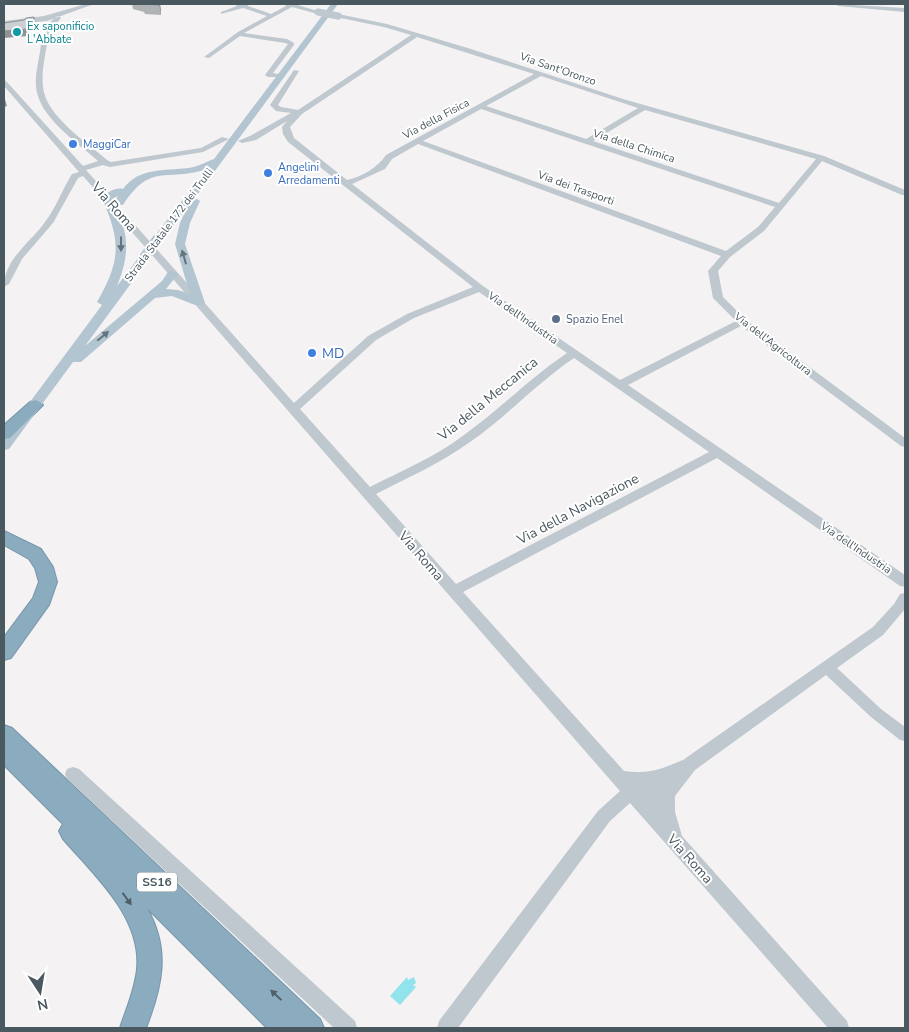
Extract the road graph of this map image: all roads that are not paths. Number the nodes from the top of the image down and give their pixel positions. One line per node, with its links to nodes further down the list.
1 (88, 4): 7 (street)
2 (251, 4): 6 (street)
3 (290, 4): 11 (street); 15 (street, Via Sant'Oronzo, bridge)
4 (334, 4): 19 (main road, Strada Statale 172 dei Trulli)
5 (838, 4): 8 (street)
6 (240, 5): 9 (street); 11 (street)
7 (77, 7): 10 (street)
8 (905, 10)
9 (223, 13)
10 (58, 16): 12 (street); 12 (street)
11 (272, 16): 14 (street)
12 (48, 21): 13 (street); 32 (street)
13 (4, 23)
14 (240, 33): 16 (street); 19 (street)
15 (415, 35): 18 (street, Via Sant'Oronzo); 23 (street)
16 (207, 57)
17 (296, 71): 23 (street)
18 (540, 74): 21 (street, Via della Fisica); 22 (street, Via Sant'Oronzo)
19 (280, 76): 31 (main road, Strada Statale 172 dei Trulli)
20 (4, 82): 33 (street, Via Roma)
21 (481, 107): 28 (street, Via della Fisica); 29 (street, Via della Chimica)
22 (644, 108): 29 (street); 30 (street, Via Sant'Oronzo)
23 (299, 112): 24 (street); 25 (street)
24 (275, 125): 25 (street); 27 (street)
25 (286, 127): 36 (street, Via dell'Industria)
26 (224, 139): 32 (street)
27 (242, 140)
28 (418, 142): 36 (street, Via della Fisica); 43 (street, Via dei Trasporti)
29 (586, 142): 41 (street, Via della Chimica)
30 (821, 158): 39 (street, Via Sant'Oronzo); 41 (street, Via dell'Agricoltura)
31 (218, 160): 34 (main road); 35 (main road, Strada Statale 172 dei Trulli)
32 (104, 162): 33 (street)
33 (82, 171): 40 (street, Via Roma); 45 (street)
34 (187, 172): 37 (main road); 38 (main road)
35 (209, 173): 38 (main road, Strada Statale 172 dei Trulli); 48 (main road, one-way to 35)
36 (344, 183): 46 (street, Via dell'Industria)
37 (124, 189): 40 (main road); 42 (main road)
38 (194, 192): 50 (main road, Strada Statale 172 dei Trulli, bridge)
39 (905, 193)
40 (103, 194): 42 (street, Via Roma); 50 (main road, one-way to 50)
41 (780, 206): 43 (street, Via dell'Agricoltura)
42 (119, 211): 44 (street, Via Roma)
43 (727, 255): 49 (street, Via dell'Agricoltura)
44 (172, 274): 47 (main road); 48 (street, Via Roma)
45 (4, 284)
46 (480, 288): 51 (street, Via dell'Industria); 54 (street)
47 (152, 295): 48 (main road); 52 (main road, one-way to 47)
48 (199, 304): 55 (street, Via Roma)
49 (742, 322): 53 (street); 59 (street, Via dell'Agricoltura)
50 (81, 342): 52 (main road, Strada Statale 172 dei Trulli)
51 (574, 353): 53 (street, Via dell'Industria); 62 (street, Via della Meccanica)
52 (53, 380): 56 (main road, Strada Statale 172 dei Trulli)
53 (619, 385): 61 (street, Via dell'Industria)
54 (317, 386): 55 (street); 57 (street)
55 (282, 399): 57 (street, Via Roma)
56 (35, 405): 58 (highway); 60 (main road, Strada Statale 172 dei Trulli)
57 (292, 410): 62 (street, Via Roma)
58 (4, 434)
59 (905, 443)
60 (4, 446)
61 (718, 453): 65 (street, Via dell'Industria); 66 (street, Via della Navigazione)
62 (366, 494): 66 (street, Via Roma)
63 (4, 537): 64 (highway)
64 (13, 545): 68 (highway)
65 (905, 582)
66 (452, 592): 77 (street, Via Roma)
67 (905, 598): 70 (street)
68 (12, 631): 69 (highway)
69 (4, 652)
70 (827, 667): 72 (street); 75 (street)
71 (4, 734): 84 (highway, SS16, one-way to 71)
72 (905, 735)
73 (4, 751): 83 (highway, SS16)
74 (4, 756): 82 (highway, one-way to 82)
75 (689, 764): 78 (street); 79 (street)
76 (73, 774): 85 (street)
77 (618, 778): 78 (street); 80 (street, Via Roma)
78 (658, 778): 80 (street)
79 (667, 794): 80 (street); 81 (street)
80 (635, 797): 81 (street, Via Roma); 86 (street)
81 (674, 841): 87 (street, Via Roma)
82 (133, 1028)
83 (286, 1028)
84 (311, 1028)
85 (348, 1028)
86 (446, 1028)
87 (840, 1028)

